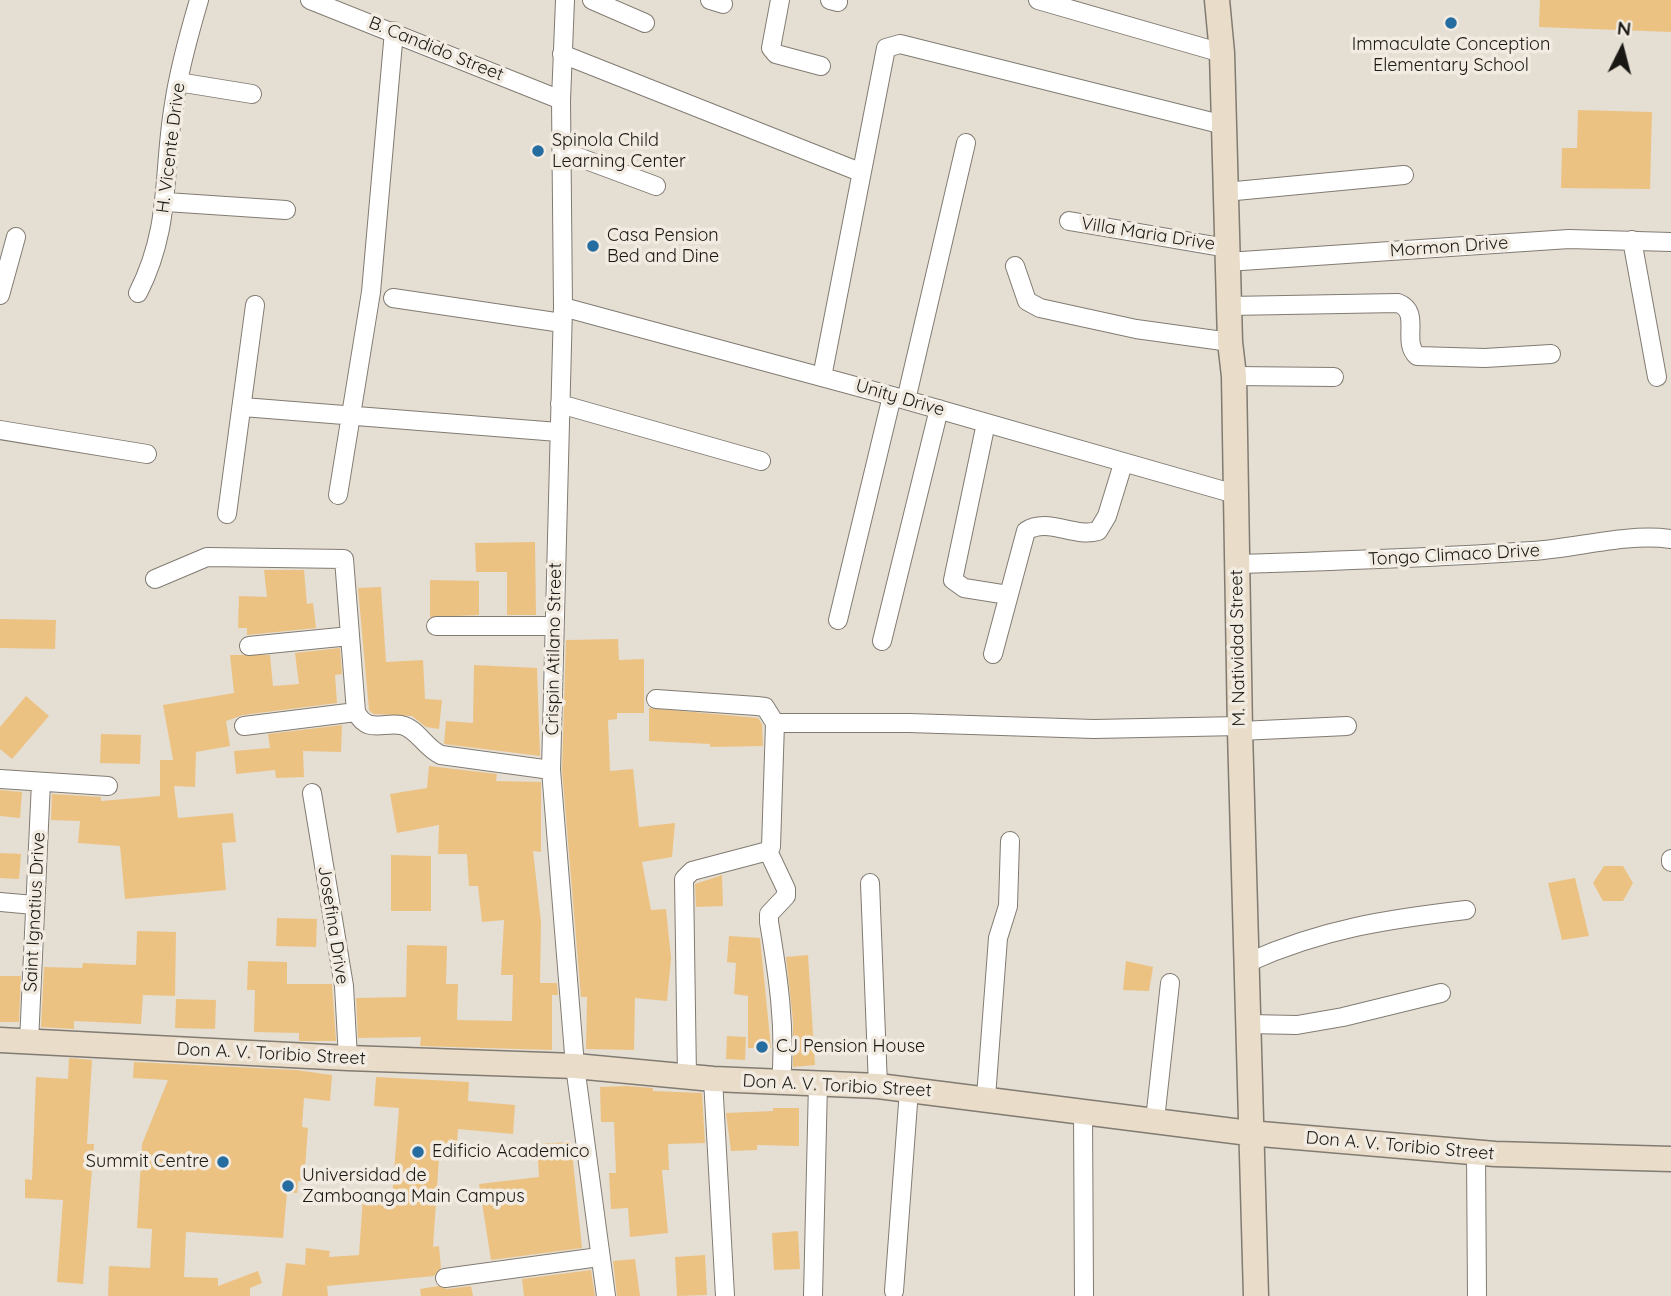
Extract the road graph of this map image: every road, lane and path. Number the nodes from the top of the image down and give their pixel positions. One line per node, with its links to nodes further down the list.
1 (199, 0): 13 (street, H. Vicente Drive)
2 (310, 0): 9 (street, B. Candido Street)
3 (565, 0): 11 (street, Crispin Atilano Street)
4 (592, 0): 8 (street)
5 (780, 0): 12 (street)
6 (1038, 0): 10 (street)
7 (1217, 0): 10 (street, M. Natividad Street)
8 (645, 23)
9 (394, 31): 15 (street, B. Candido Street); 47 (street)
10 (1222, 53): 16 (street, M. Natividad Street)
11 (562, 54): 15 (street, Crispin Atilano Street); 19 (street)
12 (821, 66)
13 (178, 82): 14 (street); 23 (street, H. Vicente Drive)
14 (253, 94)
15 (561, 100): 18 (street, Crispin Atilano Street)
16 (1224, 125): 19 (street); 22 (street, M. Natividad Street)
17 (966, 143): 43 (street)
18 (562, 151): 21 (street); 36 (street, Crispin Atilano Street)
19 (860, 172): 40 (street)
20 (1404, 175): 22 (street)
21 (656, 186)
22 (1225, 192): 29 (street, M. Natividad Street)
23 (166, 202): 24 (street); 31 (street, H. Vicente Drive)
24 (286, 210)
25 (1069, 221): 29 (street, Villa Maria Drive)
26 (16, 237): 32 (street)
27 (1632, 240): 28 (street, Mormon Drive); 29 (street, Mormon Drive); 42 (street)
28 (1671, 242)
29 (1227, 255): 35 (street, M. Natividad Street)
30 (1015, 266): 37 (street)
31 (138, 293)
32 (0, 295)
33 (393, 298): 36 (street, Unity Drive)
34 (255, 305): 45 (street)
35 (1229, 306): 37 (street, M. Natividad Street); 38 (street)
36 (563, 315): 40 (street, Unity Drive); 44 (street, Crispin Atilano Street)
37 (1230, 342): 39 (street, M. Natividad Street)
38 (1550, 354)
39 (1234, 376): 41 (street); 54 (street, M. Natividad Street)
40 (822, 377): 43 (street, Unity Drive)
41 (1334, 377)
42 (1657, 377)
43 (899, 398): 46 (street, Unity Drive); 61 (street)
44 (560, 404): 50 (street, Crispin Atilano Street); 52 (street)
45 (243, 407): 47 (street); 56 (street)
46 (939, 409): 48 (street, Unity Drive); 65 (street)
47 (351, 416): 50 (street); 55 (street)
48 (986, 424): 53 (street, Unity Drive); 60 (street)
49 (0, 430): 51 (street)
50 (558, 432): 63 (street, Crispin Atilano Street)
51 (147, 454)
52 (761, 461)
53 (1123, 464): 54 (street, Unity Drive); 60 (street)
54 (1235, 494): 58 (street, M. Natividad Street)
55 (338, 495)
56 (227, 514)
57 (1671, 539): 58 (street, Tongo Climaco Drive)
58 (1237, 564): 73 (street, M. Natividad Street)
59 (155, 579): 64 (street)
60 (1008, 595): 67 (street)
61 (838, 620)
62 (436, 626): 63 (street)
63 (554, 626): 74 (street, Crispin Atilano Street)
64 (350, 636): 66 (street); 69 (street)
65 (882, 641)
66 (249, 646)
67 (993, 654)
68 (656, 699): 70 (street)
69 (356, 712): 71 (street); 74 (street)
70 (775, 723): 73 (street); 80 (street)
71 (244, 726)
72 (1347, 726): 73 (street)
73 (1240, 728): 85 (street, M. Natividad Street)
74 (551, 770): 92 (street, Crispin Atilano Street)
75 (0, 779): 76 (street)
76 (41, 782): 77 (street); 83 (street, Saint Ignatius Drive)
77 (108, 786)
78 (312, 793): 91 (street, Josefina Drive)
79 (1010, 841): 99 (street)
80 (768, 851): 93 (street); 95 (street)
81 (870, 883): 97 (street)
82 (0, 902): 83 (street)
83 (34, 905): 90 (street, Saint Ignatius Drive)
84 (1466, 910): 85 (street)
85 (1249, 962): 88 (street, M. Natividad Street)
86 (1170, 983): 101 (street)
87 (1441, 993): 88 (street)
88 (1248, 1024): 102 (street, M. Natividad Street)
89 (0, 1040): 90 (street, Don A. V. Toribio Street)
90 (29, 1042): 91 (street, Don A. V. Toribio Street)
91 (348, 1059): 92 (street, Don A. V. Toribio Street)
92 (575, 1066): 93 (street, Don A. V. Toribio Street); 105 (street, Crispin Atilano Street)
93 (687, 1077): 94 (street, Don A. V. Toribio Street)
94 (713, 1079): 95 (street, Don A. V. Toribio Street); 109 (street)
95 (781, 1082): 96 (street, Don A. V. Toribio Street)
96 (818, 1083): 97 (street, Don A. V. Toribio Street); 110 (street)
97 (878, 1086): 98 (street, Don A. V. Toribio Street)
98 (909, 1090): 99 (street, Don A. V. Toribio Street); 107 (street)
99 (986, 1097): 100 (street, Don A. V. Toribio Street)
100 (1083, 1110): 101 (street, Don A. V. Toribio Street); 111 (street)
101 (1155, 1120): 102 (street, Don A. V. Toribio Street)
102 (1249, 1133): 103 (street, Don A. V. Toribio Street); 112 (street, M. Natividad Street)
103 (1476, 1153): 104 (street, Don A. V. Toribio Street); 113 (street)
104 (1671, 1159)
105 (599, 1257): 106 (street); 108 (street, Crispin Atilano Street)
106 (445, 1278)
107 (894, 1291)
108 (606, 1296)
109 (725, 1296)
110 (813, 1296)
111 (1084, 1296)
112 (1256, 1296)
113 (1477, 1296)

